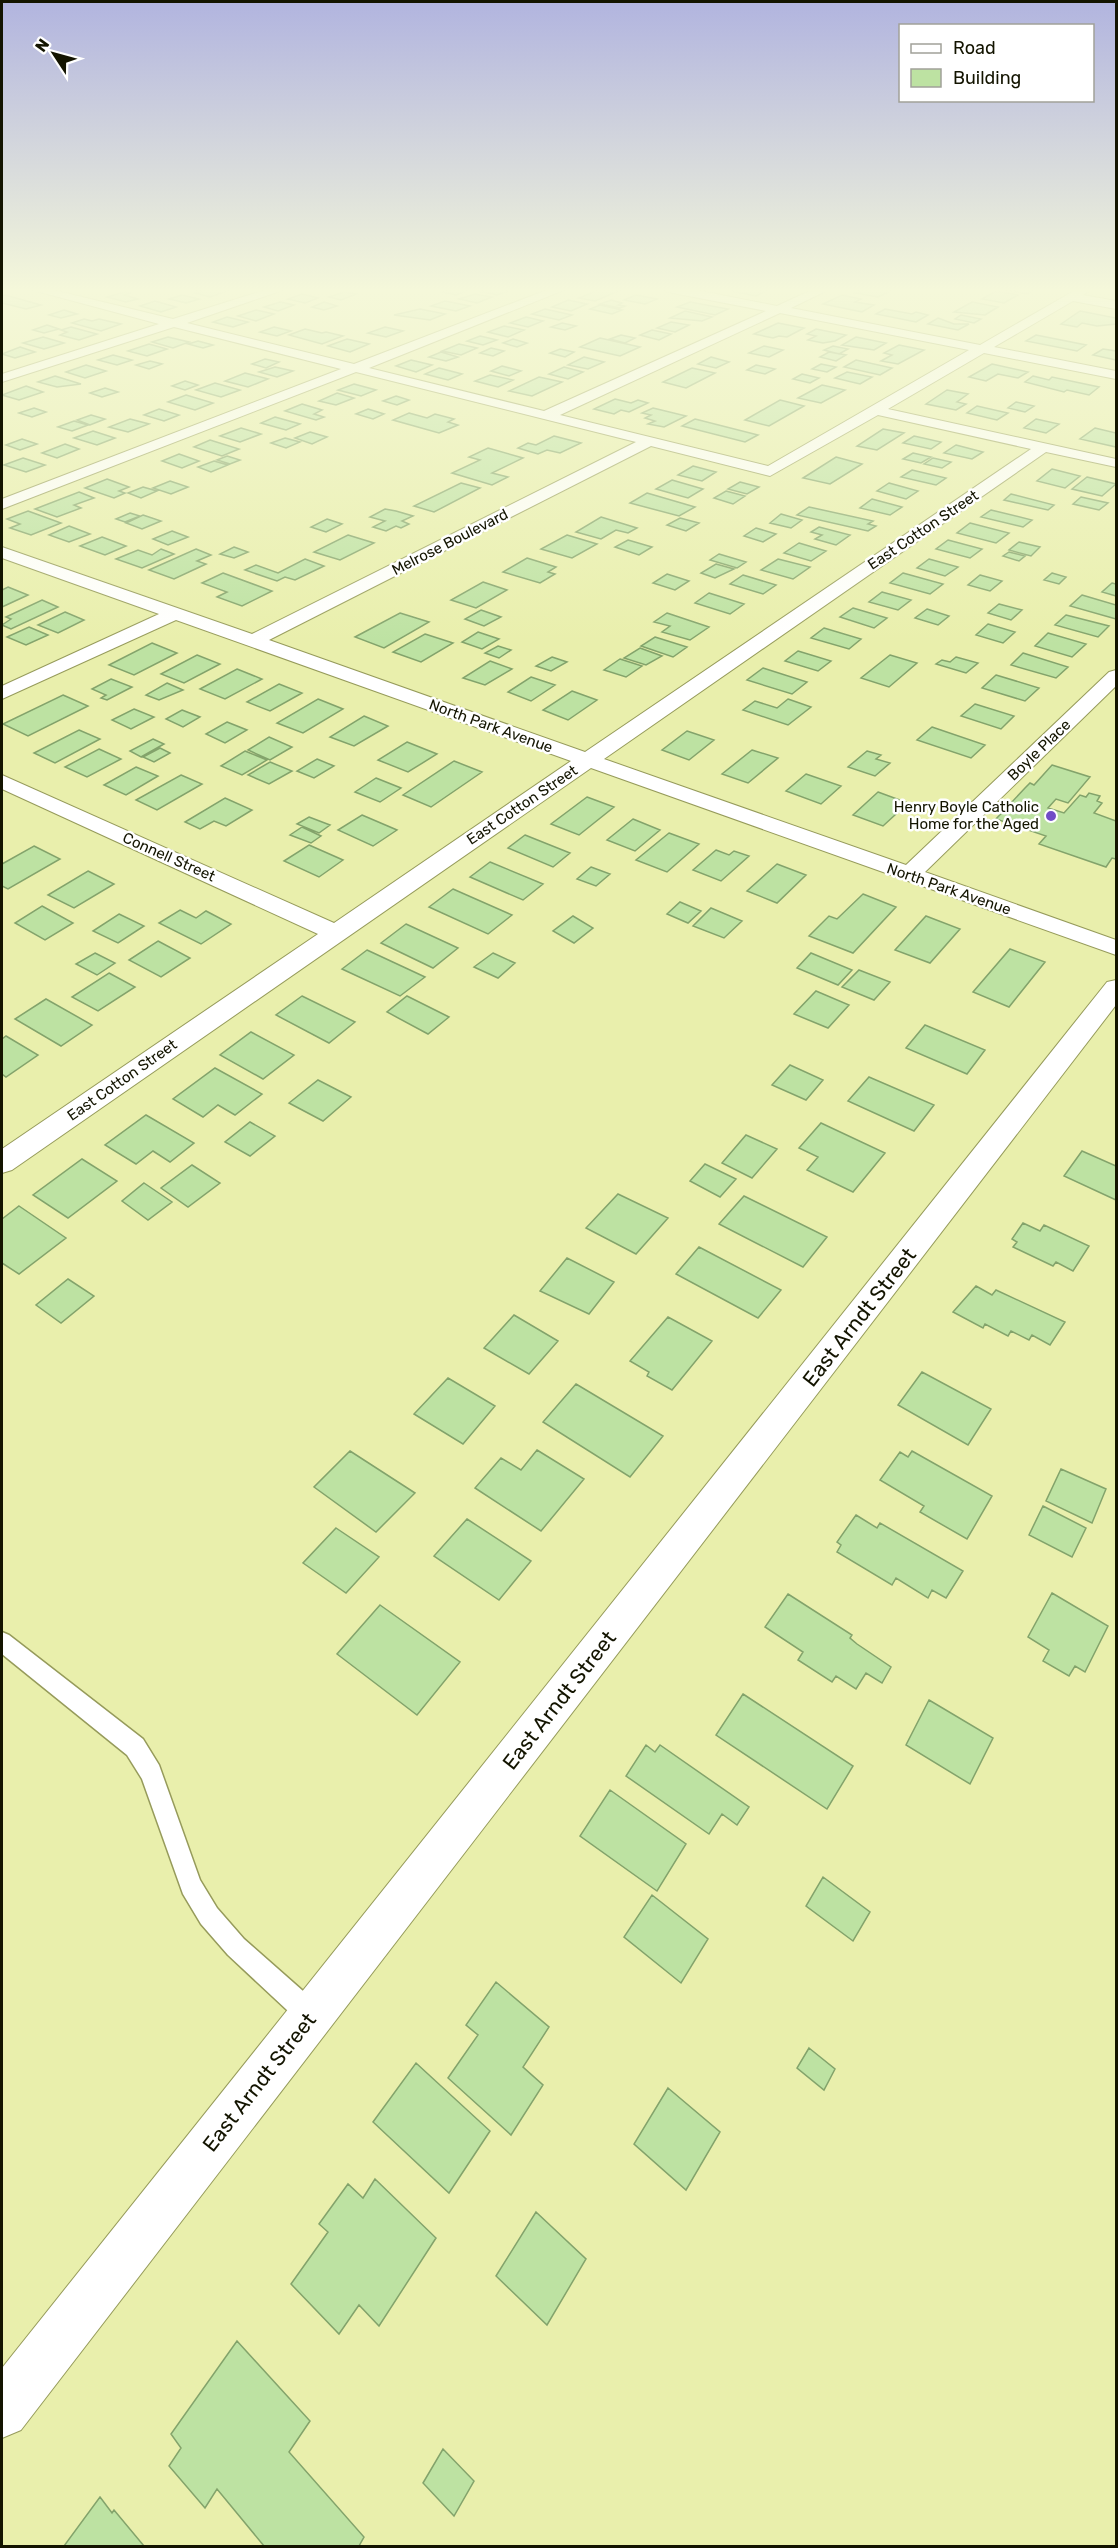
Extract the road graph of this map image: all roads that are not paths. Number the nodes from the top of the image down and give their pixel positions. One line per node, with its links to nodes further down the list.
1 (253, 407): 11 (street)
2 (514, 407): 6 (street)
3 (565, 407): 6 (street)
4 (880, 407): 5 (street)
5 (875, 410): 8 (street); 9 (street)
6 (547, 415): 7 (street)
7 (648, 442): 8 (street); 16 (street, Melrose Boulevard)
8 (667, 447): 13 (street, Melrose Boulevard)
9 (1043, 447): 10 (street); 20 (street, East Cotton Street)
10 (1116, 463)
11 (2, 504)
12 (2, 552): 14 (street, North Park Avenue)
13 (351, 611)
14 (174, 614): 16 (street, North Park Avenue); 19 (street)
15 (298, 638): 17 (street)
16 (251, 642): 17 (street, North Park Avenue)
17 (276, 650): 20 (street, North Park Avenue)
18 (1116, 676): 22 (street, Boyle Place)
19 (2, 693)
20 (587, 760): 22 (street, North Park Avenue); 23 (street, East Cotton Street)
21 (2, 781): 23 (street, Connell Street)
22 (909, 874): 24 (street, North Park Avenue)
23 (337, 933): 26 (street, East Cotton Street)
24 (1116, 948)
25 (1116, 988): 28 (street, East Arndt Street)
26 (2, 1163)
27 (2, 1642): 28 (lane)
28 (311, 2016): 29 (street, East Arndt Street)
29 (2, 2411)

